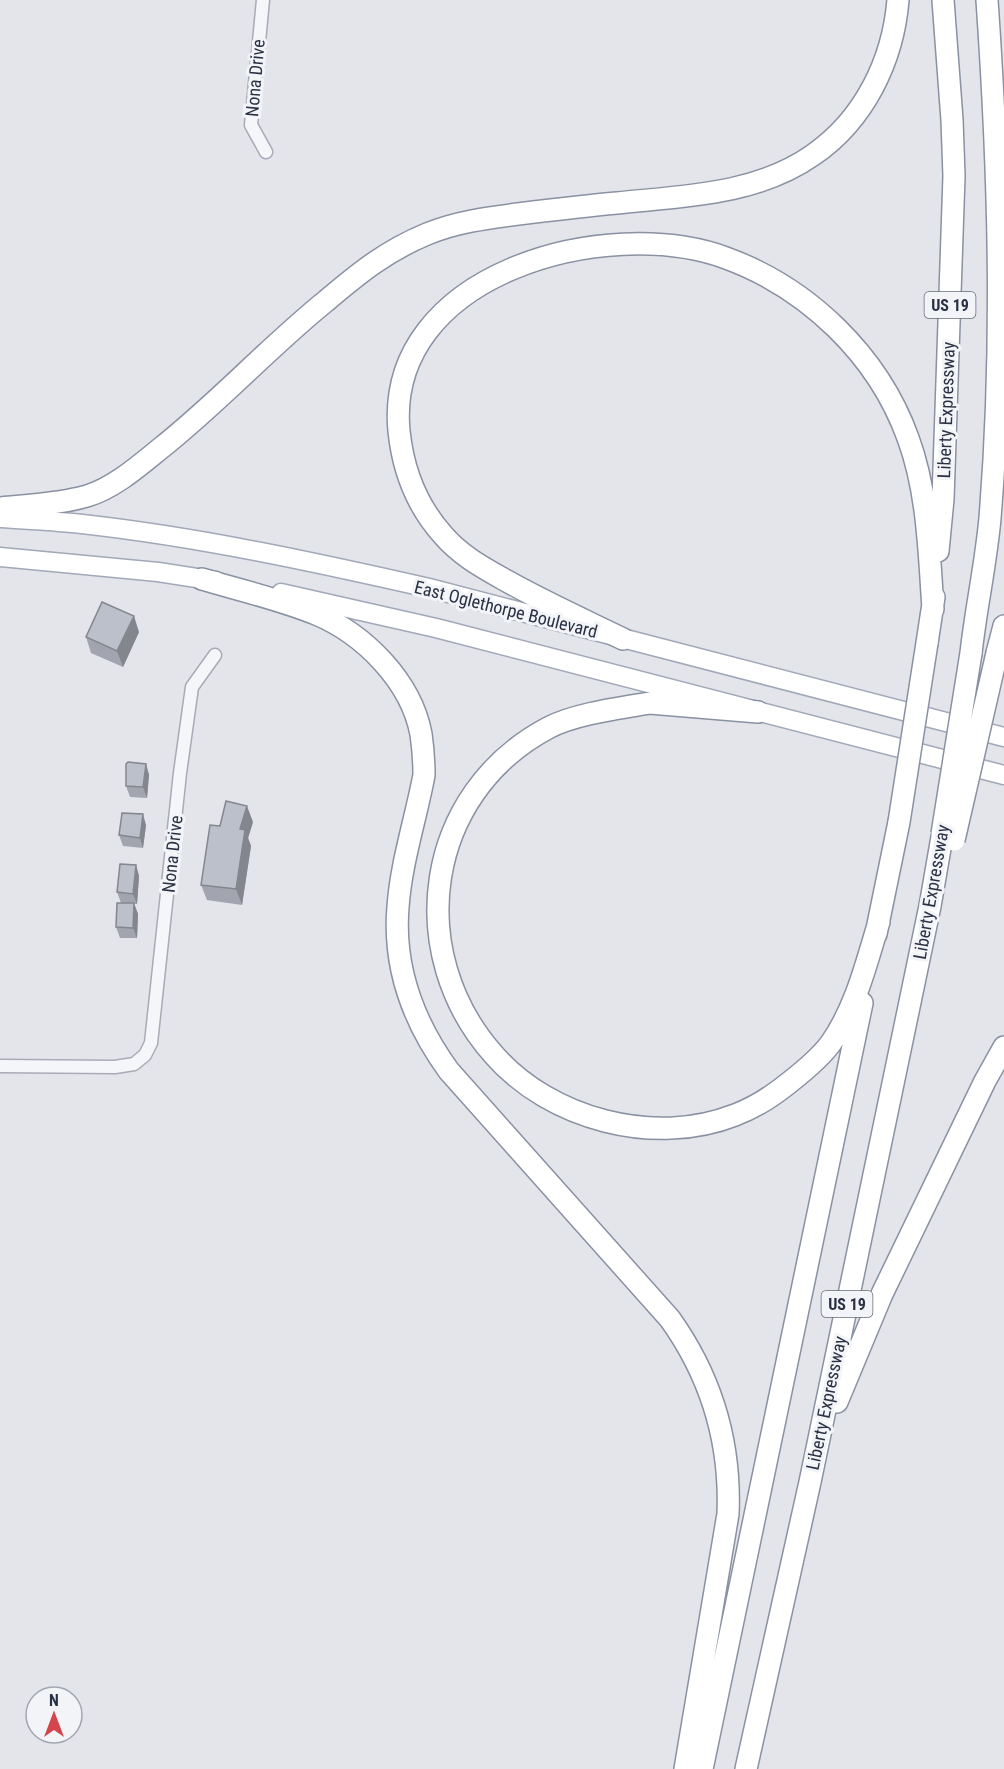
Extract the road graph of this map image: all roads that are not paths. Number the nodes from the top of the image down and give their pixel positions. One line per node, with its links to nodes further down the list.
1 (263, 0): 5 (street, Nona Drive)
2 (898, 0): 6 (highway)
3 (943, 0): 10 (highway, Liberty Expressway / US 19)
4 (987, 0): 17 (highway, Liberty Expressway / US 19, bridge)
5 (266, 152)
6 (0, 508)
7 (0, 518): 12 (main road, East Oglethorpe Boulevard)
8 (0, 557): 9 (main road, East Oglethorpe Boulevard)
9 (202, 579): 14 (main road, East Oglethorpe Boulevard); 22 (highway)
10 (933, 609): 12 (highway); 18 (highway, Liberty Expressway / US 19, bridge)
11 (1004, 626): 17 (highway, bridge)
12 (623, 639): 15 (main road, East Oglethorpe Boulevard)
13 (215, 655): 20 (street, Nona Drive)
14 (758, 712): 16 (main road, East Oglethorpe Boulevard); 18 (highway)
15 (1004, 737)
16 (1004, 775)
17 (948, 839): 21 (highway, Liberty Expressway / US 19)
18 (879, 922): 23 (highway, Liberty Expressway / US 19)
19 (1004, 1047): 21 (highway)
20 (0, 1066)
21 (810, 1482): 24 (highway, Liberty Expressway / US 19)
22 (685, 1769)
23 (702, 1769)
24 (746, 1769)

